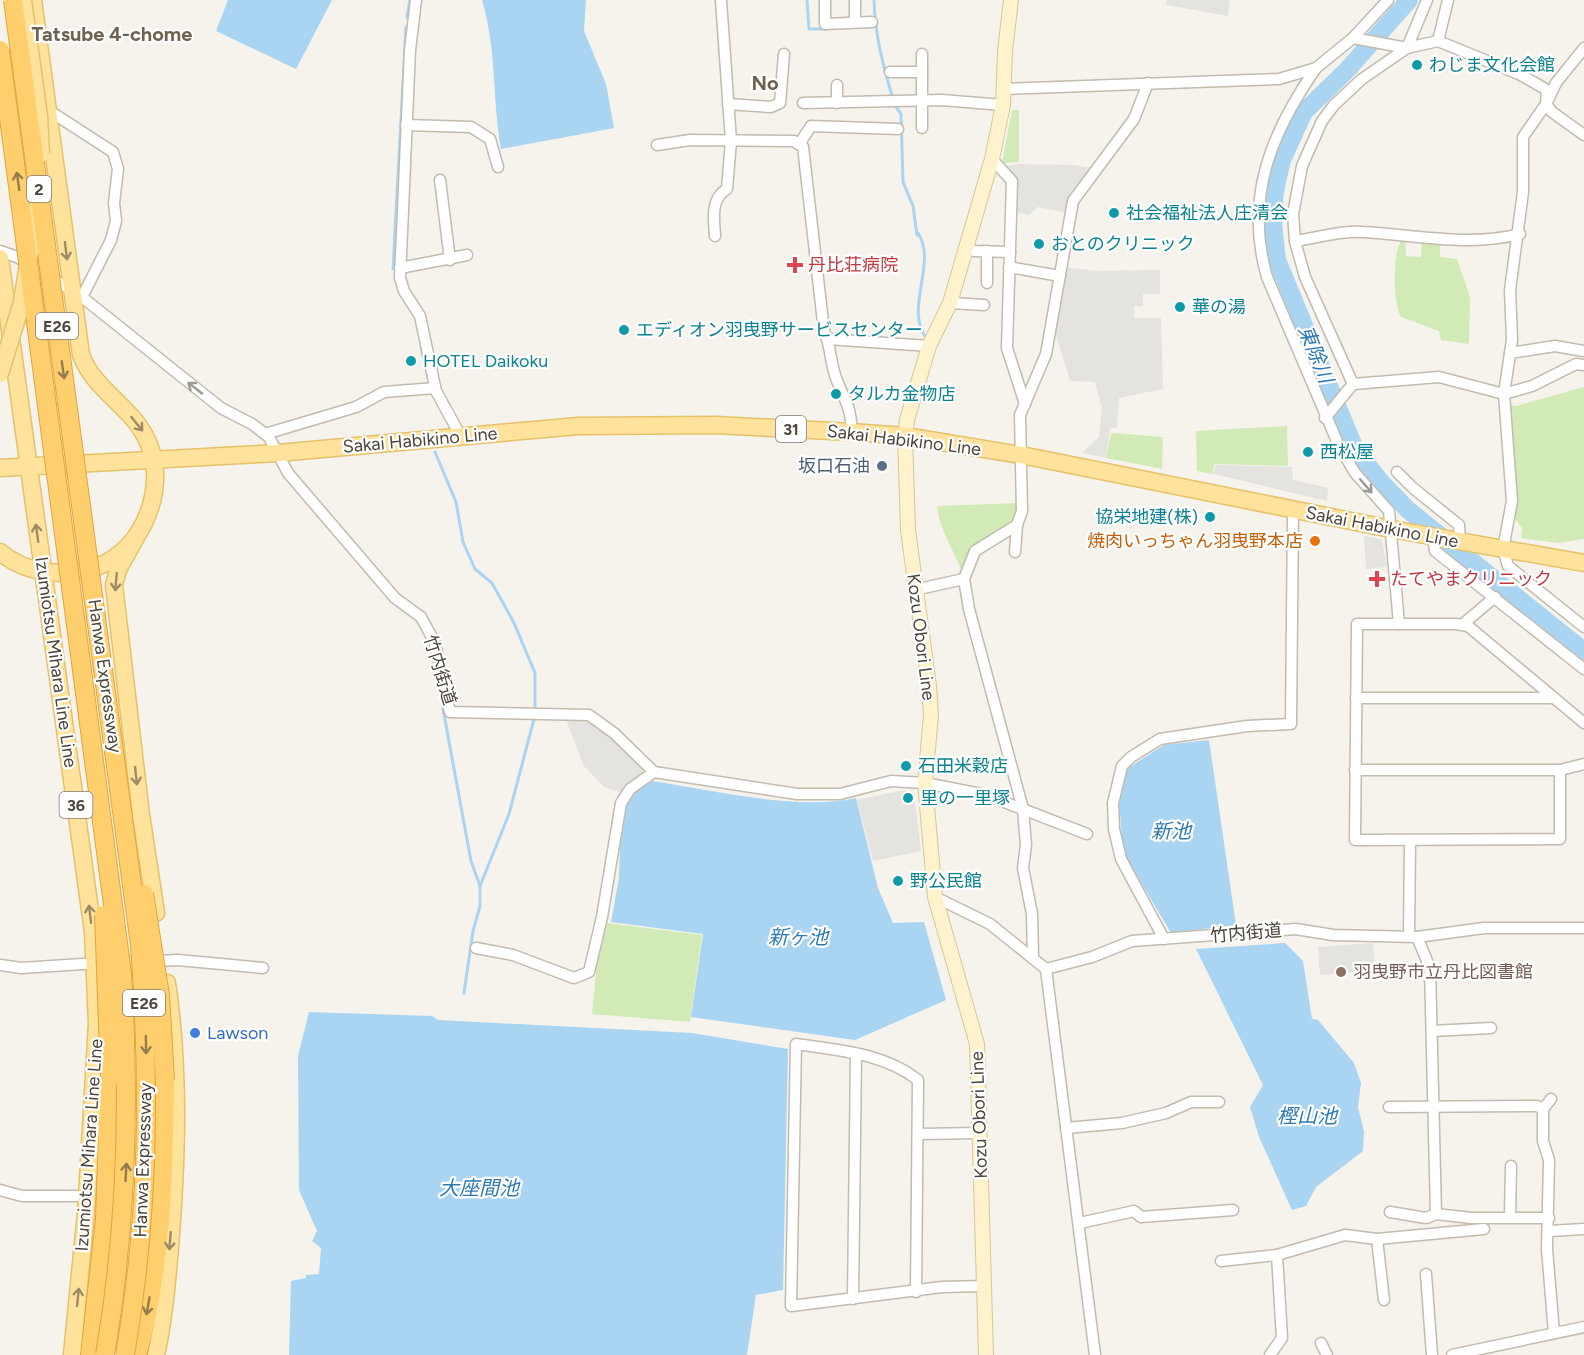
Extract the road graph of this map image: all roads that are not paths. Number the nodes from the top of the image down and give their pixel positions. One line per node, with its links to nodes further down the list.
1 (13, 0): 111 (highway, Hanwa Expressway / E26, one-way to 111, bridge)
2 (23, 0): 68 (main road, 2, bridge)
3 (33, 0): 35 (main road, 2)
4 (416, 0): 36 (street)
5 (721, 0): 32 (street)
6 (825, 0): 12 (street)
7 (855, 0): 12 (street)
8 (1011, 0): 28 (main road, Kozu Obori Line)
9 (1388, 0): 14 (street)
10 (1427, 0): 16 (street)
11 (1448, 0): 15 (street)
12 (855, 22): 13 (street)
13 (872, 22)
14 (1353, 38): 16 (street); 23 (street)
15 (1438, 41): 16 (street); 33 (street)
16 (1407, 48): 48 (street)
17 (1584, 48): 21 (street)
18 (0, 50): 104 (highway, Hanwa Expressway / E26, one-way to 18, bridge)
19 (784, 54): 32 (street)
20 (922, 54): 25 (street)
21 (1572, 60): 22 (street); 33 (street)
22 (1584, 62)
23 (1316, 68): 26 (street); 73 (street)
24 (890, 72): 25 (street)
25 (922, 72): 29 (street)
26 (1148, 83): 28 (street); 58 (street)
27 (837, 85): 31 (street)
28 (1005, 89): 34 (main road, Kozu Obori Line)
29 (921, 100): 31 (street); 34 (street); 37 (street)
30 (803, 103): 31 (street)
31 (837, 103)
32 (729, 104): 40 (street)
33 (1546, 104): 39 (street); 46 (street)
34 (1003, 105): 43 (main road, Kozu Obori Line)
35 (48, 110): 60 (main road, 2, one-way to 60); 60 (street)
36 (406, 124): 44 (street); 57 (street)
37 (922, 128)
38 (898, 129): 41 (street)
39 (1584, 135)
40 (732, 141): 41 (street); 42 (street); 47 (street)
41 (800, 143): 63 (street)
42 (657, 145)
43 (992, 159): 49 (main road, Kozu Obori Line); 52 (street)
44 (498, 167)
45 (440, 180): 55 (street)
46 (1520, 234): 48 (street); 66 (street)
47 (715, 236)
48 (1295, 241): 69 (street)
49 (966, 247): 51 (street); 61 (main road, Kozu Obori Line)
50 (0, 251): 60 (street, 竹内街道)
51 (987, 251): 52 (street); 59 (street)
52 (1010, 252): 56 (street)
53 (467, 255): 55 (street)
54 (0, 258): 81 (main road, Izumiotsu Mihara Line Line / 36)
55 (450, 260): 57 (street)
56 (1010, 267): 58 (street); 72 (street)
57 (400, 268): 70 (street)
58 (1060, 276): 72 (street)
59 (987, 283)
60 (76, 293): 75 (street, 竹内街道, one-way to 60); 80 (main road, 2, one-way to 80)
61 (950, 303): 62 (street); 64 (main road, Kozu Obori Line)
62 (984, 305)
63 (828, 339): 64 (street); 74 (street)
64 (929, 346): 77 (main road, Kozu Obori Line)
65 (1584, 351): 66 (street)
66 (1510, 353): 71 (street)
67 (1584, 365): 71 (street)
68 (0, 374)
69 (1353, 384): 71 (street); 73 (street)
70 (435, 388): 75 (street); 76 (street)
71 (1504, 394): 90 (street)
72 (1025, 404): 79 (street)
73 (1325, 418): 86 (street, one-way to 86)
74 (851, 432): 76 (main road, Sakai Habikino Line / 31); 77 (main road, Sakai Habikino Line / 31)
75 (265, 434): 78 (street, 竹内街道)
76 (460, 435): 78 (main road, Sakai Habikino Line / 31)
77 (905, 436): 79 (main road, Sakai Habikino Line / 31); 96 (main road, Kozu Obori Line)
78 (278, 453): 80 (main road, Sakai Habikino Line / 31); 109 (street, 竹内街道)
79 (1022, 455): 84 (main road, Sakai Habikino Line / 31); 85 (street)
80 (155, 461): 81 (main road, Sakai Habikino Line); 87 (main road, 2)
81 (28, 467): 82 (main road, Sakai Habikino Line); 94 (main road, Izumiotsu Mihara Line Line / 36, one-way to 81)
82 (0, 468)
83 (1396, 472): 88 (street)
84 (1293, 510): 86 (main road, Sakai Habikino Line / 31); 118 (street)
85 (1017, 525): 92 (street); 95 (street)
86 (1391, 529): 89 (main road, Sakai Habikino Line / 31); 98 (street)
87 (140, 530): 94 (main road, 2); 121 (main road, one-way to 121)
88 (1461, 536): 89 (main road, Sakai Habikino Line / 31); 90 (main road, Sakai Habikino Line / 31)
89 (1429, 540): 97 (street)
90 (1503, 549): 93 (main road, Sakai Habikino Line / 31); 100 (street)
91 (0, 552): 94 (main road, 2)
92 (1015, 552)
93 (1584, 563)
94 (43, 572): 122 (main road, Izumiotsu Mihara Line Line / 36, one-way to 94)
95 (964, 579): 96 (street); 112 (street)
96 (914, 590): 110 (main road, Kozu Obori Line)
97 (1495, 597): 99 (street); 101 (street)
98 (1399, 624): 99 (street); 102 (street)
99 (1463, 624): 103 (street)
100 (1584, 627)
101 (1584, 669)
102 (1356, 698): 103 (street); 107 (street)
103 (1553, 699): 105 (street)
104 (88, 704): 162 (highway, bridge); 163 (highway, Hanwa Expressway / E26, one-way to 104, bridge)
105 (1584, 723)
106 (1584, 764): 108 (street)
107 (1355, 770): 108 (street); 114 (street)
108 (1560, 770): 114 (street)
109 (654, 772): 110 (street); 119 (street)
110 (925, 783): 112 (street); 115 (main road, Kozu Obori Line)
111 (123, 805): 157 (highway, Hanwa Expressway / E26, one-way to 157, bridge); 166 (highway, one-way to 166, bridge)
112 (1023, 809): 113 (street); 120 (street)
113 (1087, 834)
114 (1410, 841): 117 (street)
115 (935, 897): 120 (street); 135 (main road, Kozu Obori Line)
116 (1584, 928): 117 (street, 竹内街道)
117 (1413, 937): 118 (street, 竹内街道); 127 (street)
118 (1164, 939): 125 (street, 竹内街道)
119 (476, 948)
120 (1033, 956): 125 (street)
121 (163, 961): 122 (street); 124 (street); 167 (main road, one-way to 167)
122 (94, 963): 123 (street); 139 (main road, Izumiotsu Mihara Line Line / 36)
123 (0, 965)
124 (263, 968)
125 (1046, 969): 134 (street)
126 (1491, 1028): 127 (street)
127 (1432, 1032): 131 (street)
128 (856, 1054): 136 (street); 155 (street); 155 (street)
129 (1551, 1099): 133 (street)
130 (1219, 1102): 134 (street)
131 (1435, 1106): 132 (street); 133 (street); 142 (street)
132 (1389, 1107)
133 (1543, 1108): 144 (street)
134 (1066, 1128): 145 (street)
135 (979, 1133): 136 (street); 153 (main road, Kozu Obori Line)
136 (918, 1134): 154 (street)
137 (1510, 1166): 143 (street)
138 (0, 1190): 139 (street)
139 (87, 1196): 161 (main road, Izumiotsu Mihara Line Line / 36, one-way to 139)
140 (1233, 1210): 145 (street)
141 (1390, 1212): 142 (street)
142 (1436, 1214): 143 (street)
143 (1510, 1217): 144 (street)
144 (1549, 1218): 148 (street)
145 (1080, 1223): 169 (street)
146 (1484, 1229): 149 (street)
147 (1584, 1229): 148 (street)
148 (1549, 1231): 159 (street)
149 (1377, 1239): 150 (street); 156 (street)
150 (1277, 1255): 151 (street); 170 (street)
151 (1221, 1260)
152 (1426, 1274): 172 (street)
153 (984, 1286): 154 (street); 168 (main road, Kozu Obori Line)
154 (916, 1292): 155 (street)
155 (853, 1299)
156 (1384, 1300)
157 (132, 1317): 164 (highway, Hanwa Expressway / E26, bridge); 165 (highway, bridge)
158 (1584, 1326): 159 (street)
159 (1554, 1333): 173 (street)
160 (1321, 1343): 171 (street)
161 (72, 1355)
162 (90, 1355)
163 (103, 1355)
164 (125, 1355)
165 (130, 1355)
166 (137, 1355)
167 (156, 1355)
168 (986, 1355)
169 (1095, 1355)
170 (1270, 1355)
171 (1327, 1355)
172 (1432, 1355)
173 (1452, 1355)

